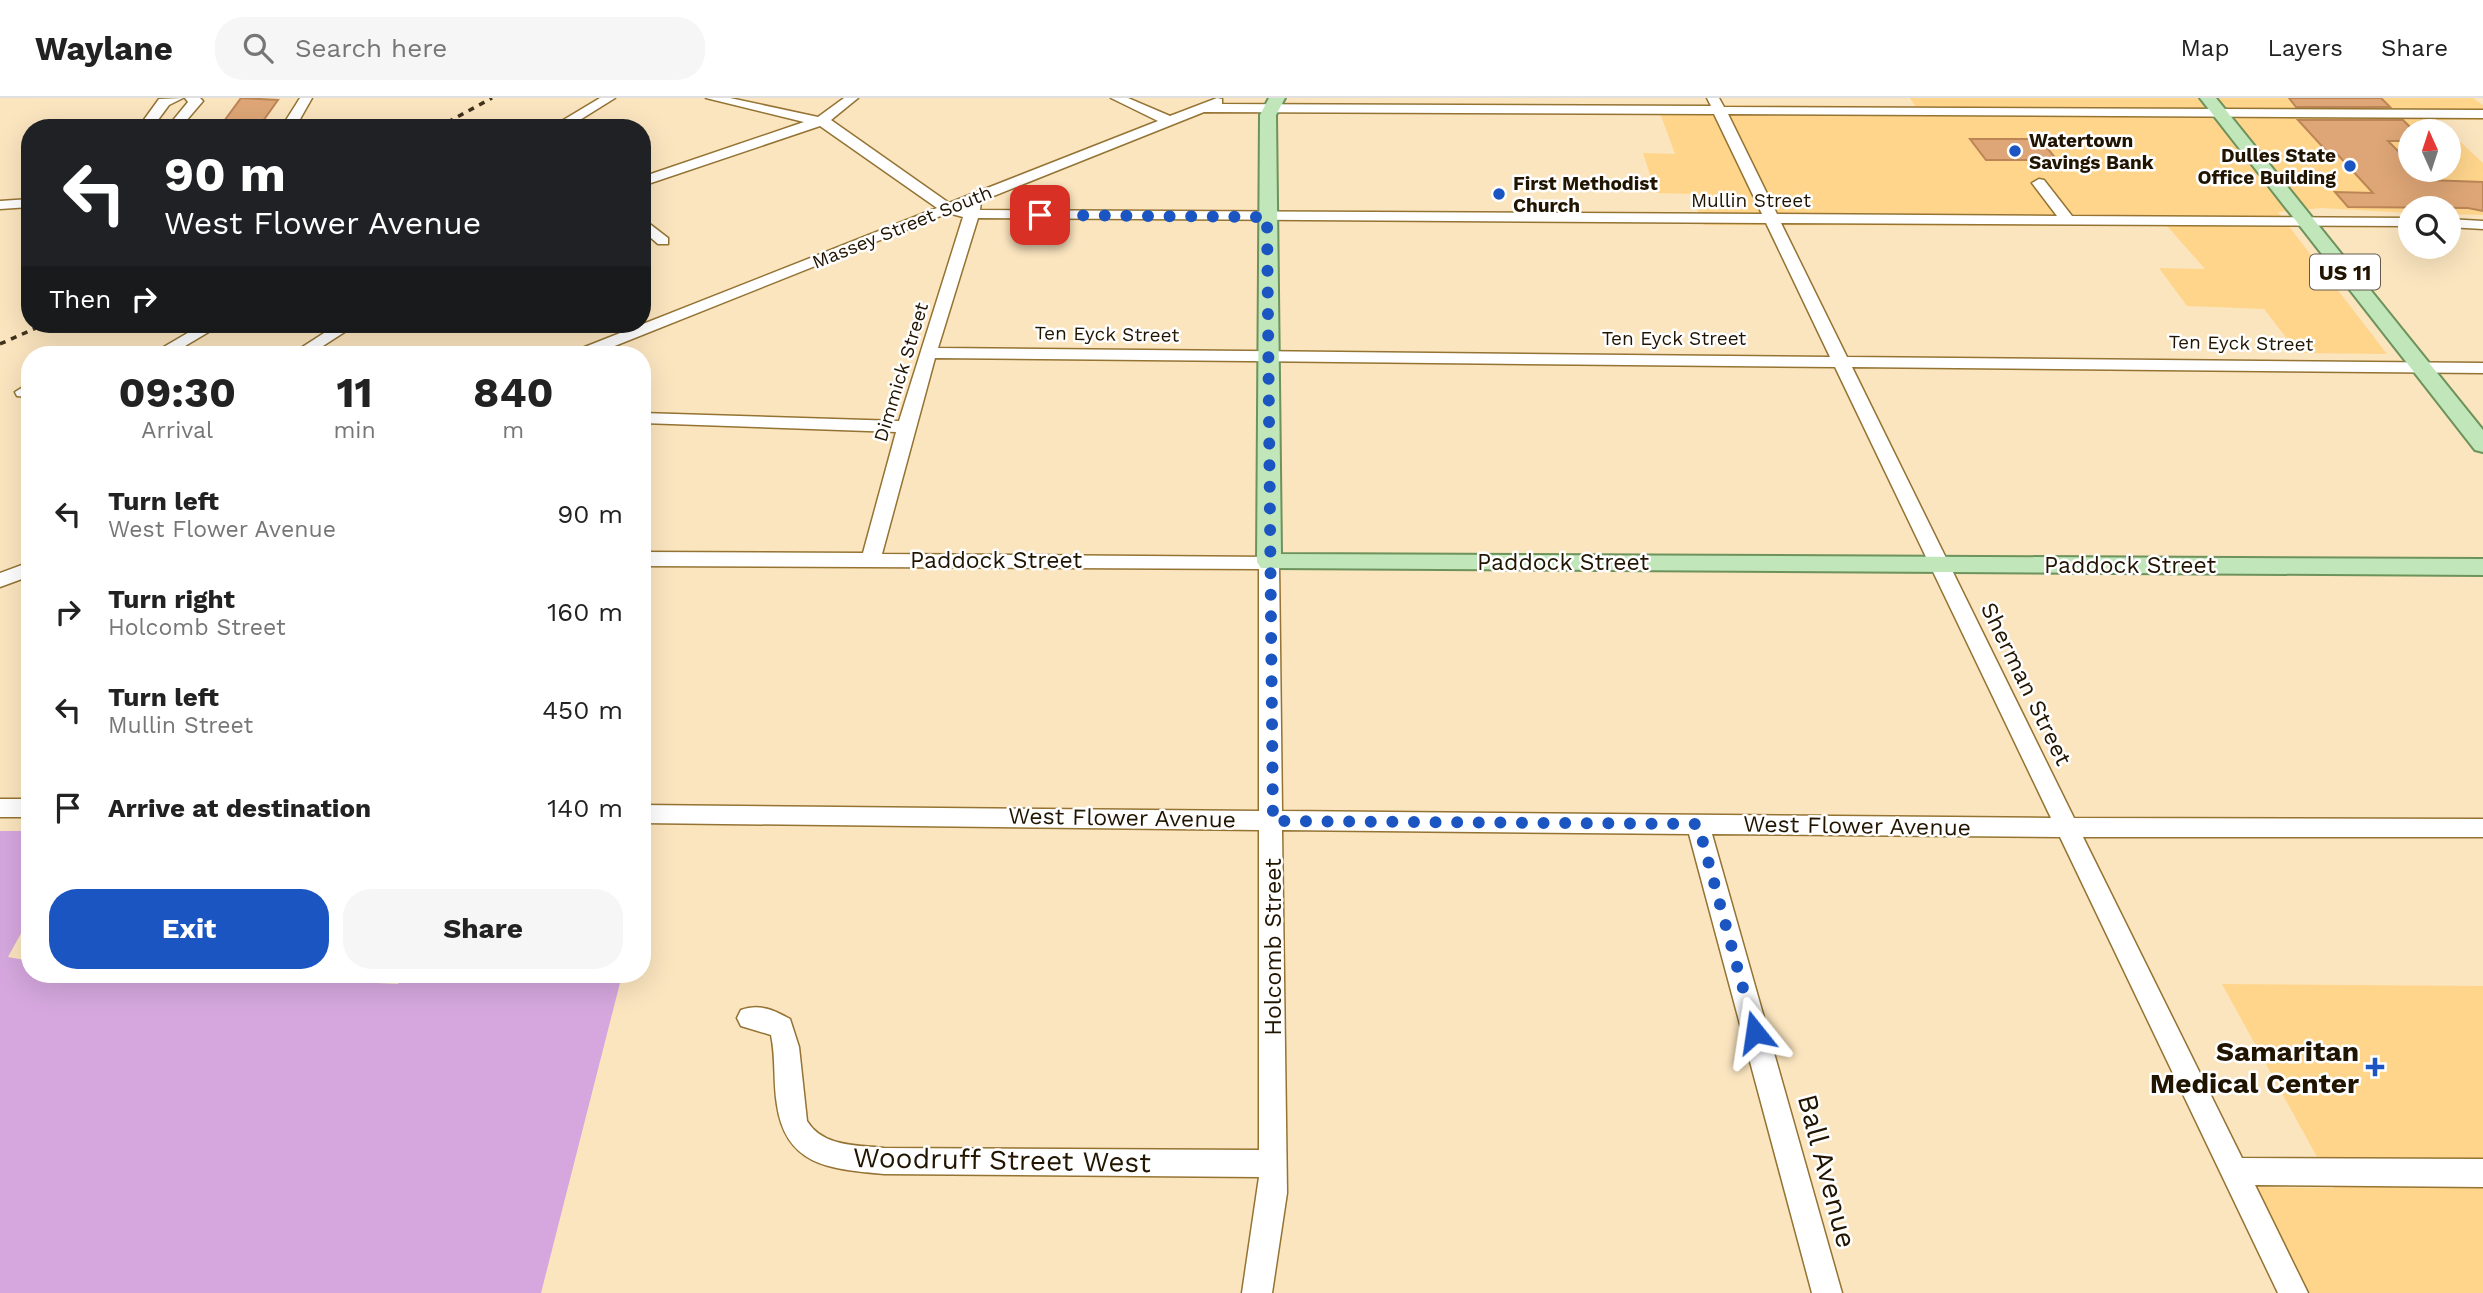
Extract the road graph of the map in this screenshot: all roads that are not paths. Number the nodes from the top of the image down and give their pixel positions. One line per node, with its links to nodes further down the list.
1 (177, 98): 17 (street)
2 (191, 98): 18 (street)
3 (306, 98): 19 (street)
4 (609, 98): 20 (street)
5 (712, 98): 21 (street)
6 (852, 98): 21 (street)
7 (1117, 98): 22 (street)
8 (1225, 98): 14 (street, Massey Street South)
9 (2208, 98): 16 (main road, US 11)
10 (2468, 98): 15 (street)
11 (1274, 104): 12 (street); 14 (street); 29 (main road, Holcomb Street)
12 (1563, 104): 13 (street)
13 (1716, 105): 16 (street); 31 (street, Sherman Street)
14 (1203, 108): 22 (street, Massey Street South)
15 (2483, 112): 16 (street)
16 (2220, 114): 32 (main road, US 11)
17 (152, 119)
18 (181, 119)
19 (293, 119)
20 (573, 119)
21 (821, 121): 23 (street); 28 (street)
22 (1170, 121): 27 (street, Massey Street South)
23 (651, 179)
24 (2039, 183): 30 (street)
25 (21, 204): 26 (street)
26 (0, 205)
27 (974, 206): 28 (street, Massey Street South); 29 (street, Mullin Street); 45 (street, Dimmick Street)
28 (948, 209): 38 (street, Massey Street South)
29 (1267, 217): 31 (street, Mullin Street); 46 (main road, Holcomb Street)
30 (2067, 219): 31 (street, Mullin Street); 32 (street, Mullin Street)
31 (1770, 220): 47 (street, Sherman Street)
32 (2303, 220): 33 (street, Mullin Street); 48 (main road, US 11)
33 (2398, 222)
34 (2461, 224): 35 (street)
35 (2483, 225)
36 (651, 231): 37 (street)
37 (663, 242)
38 (651, 326)
39 (198, 333): 42 (street)
40 (334, 333): 43 (street)
41 (634, 333): 44 (street, Massey Street South)
42 (174, 346)
43 (313, 346)
44 (601, 346)
45 (928, 353): 46 (street, Ten Eyck Street); 51 (street, Dimmick Street)
46 (1268, 357): 47 (street, Ten Eyck Street); 55 (main road, Holcomb Street)
47 (1838, 360): 48 (street, Ten Eyck Street); 56 (street, Sherman Street)
48 (2420, 366): 49 (street, Ten Eyck Street); 52 (main road, US 11)
49 (2483, 368)
50 (651, 418): 51 (street)
51 (906, 427): 54 (street, Dimmick Street)
52 (2483, 445)
53 (651, 559): 54 (street, Paddock Street)
54 (871, 559): 55 (street, Paddock Street)
55 (1269, 562): 56 (main road, Paddock Street); 63 (street, Holcomb Street)
56 (1938, 565): 57 (main road, Paddock Street); 65 (street, Sherman Street)
57 (2483, 567)
58 (21, 572): 59 (street)
59 (0, 580)
60 (0, 808): 61 (street)
61 (21, 808)
62 (651, 814): 63 (street, West Flower Avenue)
63 (1273, 821): 64 (street, West Flower Avenue); 68 (street, Holcomb Street)
64 (1698, 824): 65 (street, West Flower Avenue); 72 (street, Ball Avenue)
65 (2067, 828): 66 (street, West Flower Avenue); 69 (street, Sherman Street)
66 (2483, 828)
67 (750, 1018): 68 (street, Woodruff Street West)
68 (1273, 1164): 71 (street, Holcomb Street)
69 (2233, 1171): 70 (street); 73 (street, Sherman Street)
70 (2483, 1173)
71 (1257, 1293)
72 (1827, 1293)
73 (2292, 1293)

